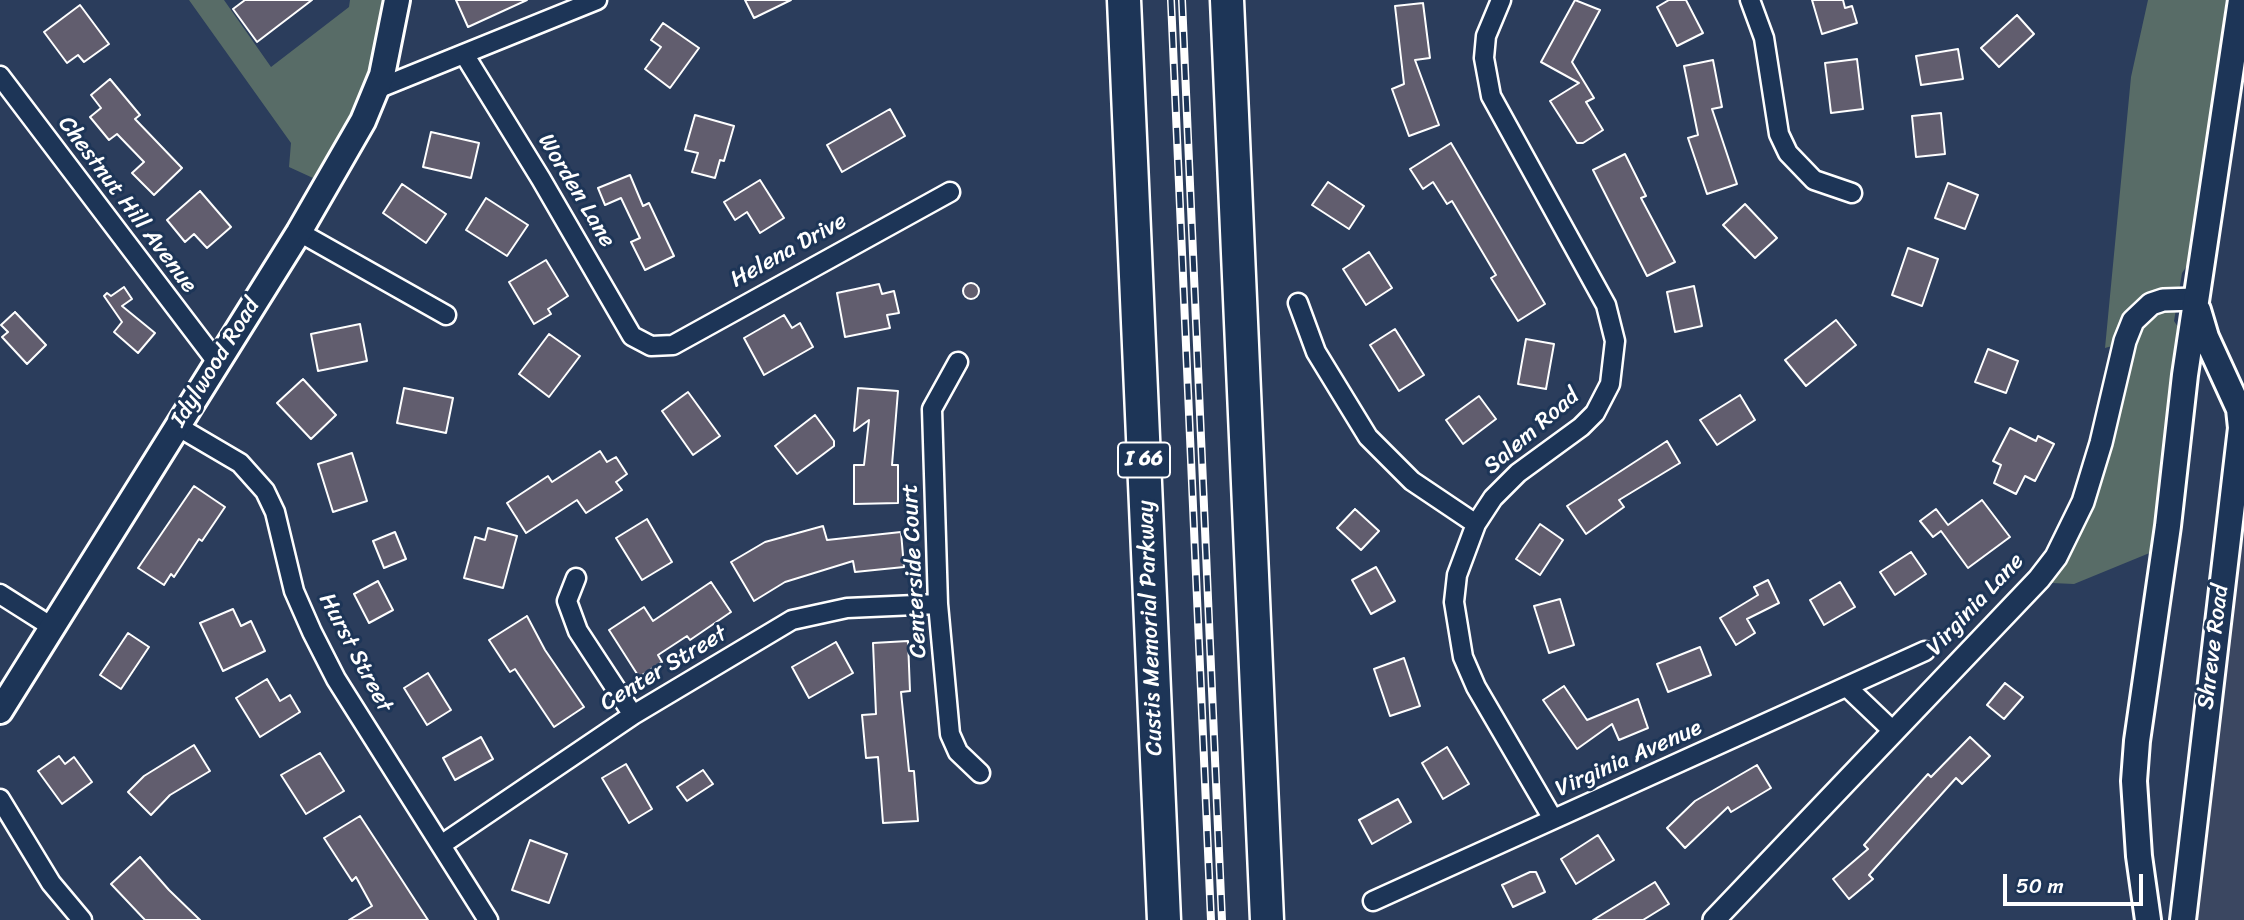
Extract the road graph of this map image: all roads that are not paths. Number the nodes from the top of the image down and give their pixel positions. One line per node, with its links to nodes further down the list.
1 (397, 0): 10 (main road, Idylwood Road)
2 (597, 0): 8 (street)
3 (1124, 0): 41 (highway, Custis Memorial Parkway / I 66)
4 (1227, 0): 42 (highway)
5 (1501, 0): 23 (street, Salem Road)
6 (1750, 0): 12 (street)
7 (2241, 0): 14 (main road, Shreve Road)
8 (464, 54): 10 (street); 17 (street, Worden Lane)
9 (0, 76): 18 (street, Chestnut Hill Avenue)
10 (377, 89): 13 (main road, Idylwood Road)
11 (950, 192): 17 (street, Helena Drive)
12 (1852, 193)
13 (299, 232): 16 (street); 18 (main road, Idylwood Road)
14 (2196, 299): 20 (main road, Shreve Road); 21 (main road, Shreve Road); 33 (street, Virginia Lane)
15 (1298, 303): 23 (street)
16 (446, 315)
17 (651, 346)
18 (217, 362): 22 (main road, Idylwood Road)
19 (958, 362): 26 (street, Centerside Court)
20 (2185, 375): 21 (main road); 44 (main road, Shreve Road)
21 (2227, 381): 45 (main road, Shreve Road)
22 (177, 426): 27 (main road, Idylwood Road); 37 (street, Hurst Street)
23 (1476, 524): 36 (street, Salem Road)
24 (576, 578): 32 (street)
25 (0, 594): 27 (street)
26 (938, 604): 32 (street, Center Street); 34 (street, Centerside Court)
27 (52, 626): 30 (main road, Idylwood Road)
28 (1925, 651): 29 (street, Virginia Avenue)
29 (1848, 688): 33 (street); 36 (street, Virginia Avenue)
30 (6, 693): 31 (main road, Idylwood Road)
31 (0, 711)
32 (633, 715): 37 (street, Center Street)
33 (1893, 731): 43 (street, Virginia Lane)
34 (980, 773)
35 (0, 799): 39 (street)
36 (1553, 819): 38 (street, Virginia Avenue)
37 (441, 845): 40 (street, Hurst Street)
38 (1373, 901)
39 (82, 920)
40 (488, 920)
41 (1164, 920)
42 (1267, 920)
43 (1714, 920)
44 (2148, 920)
45 (2183, 920)

